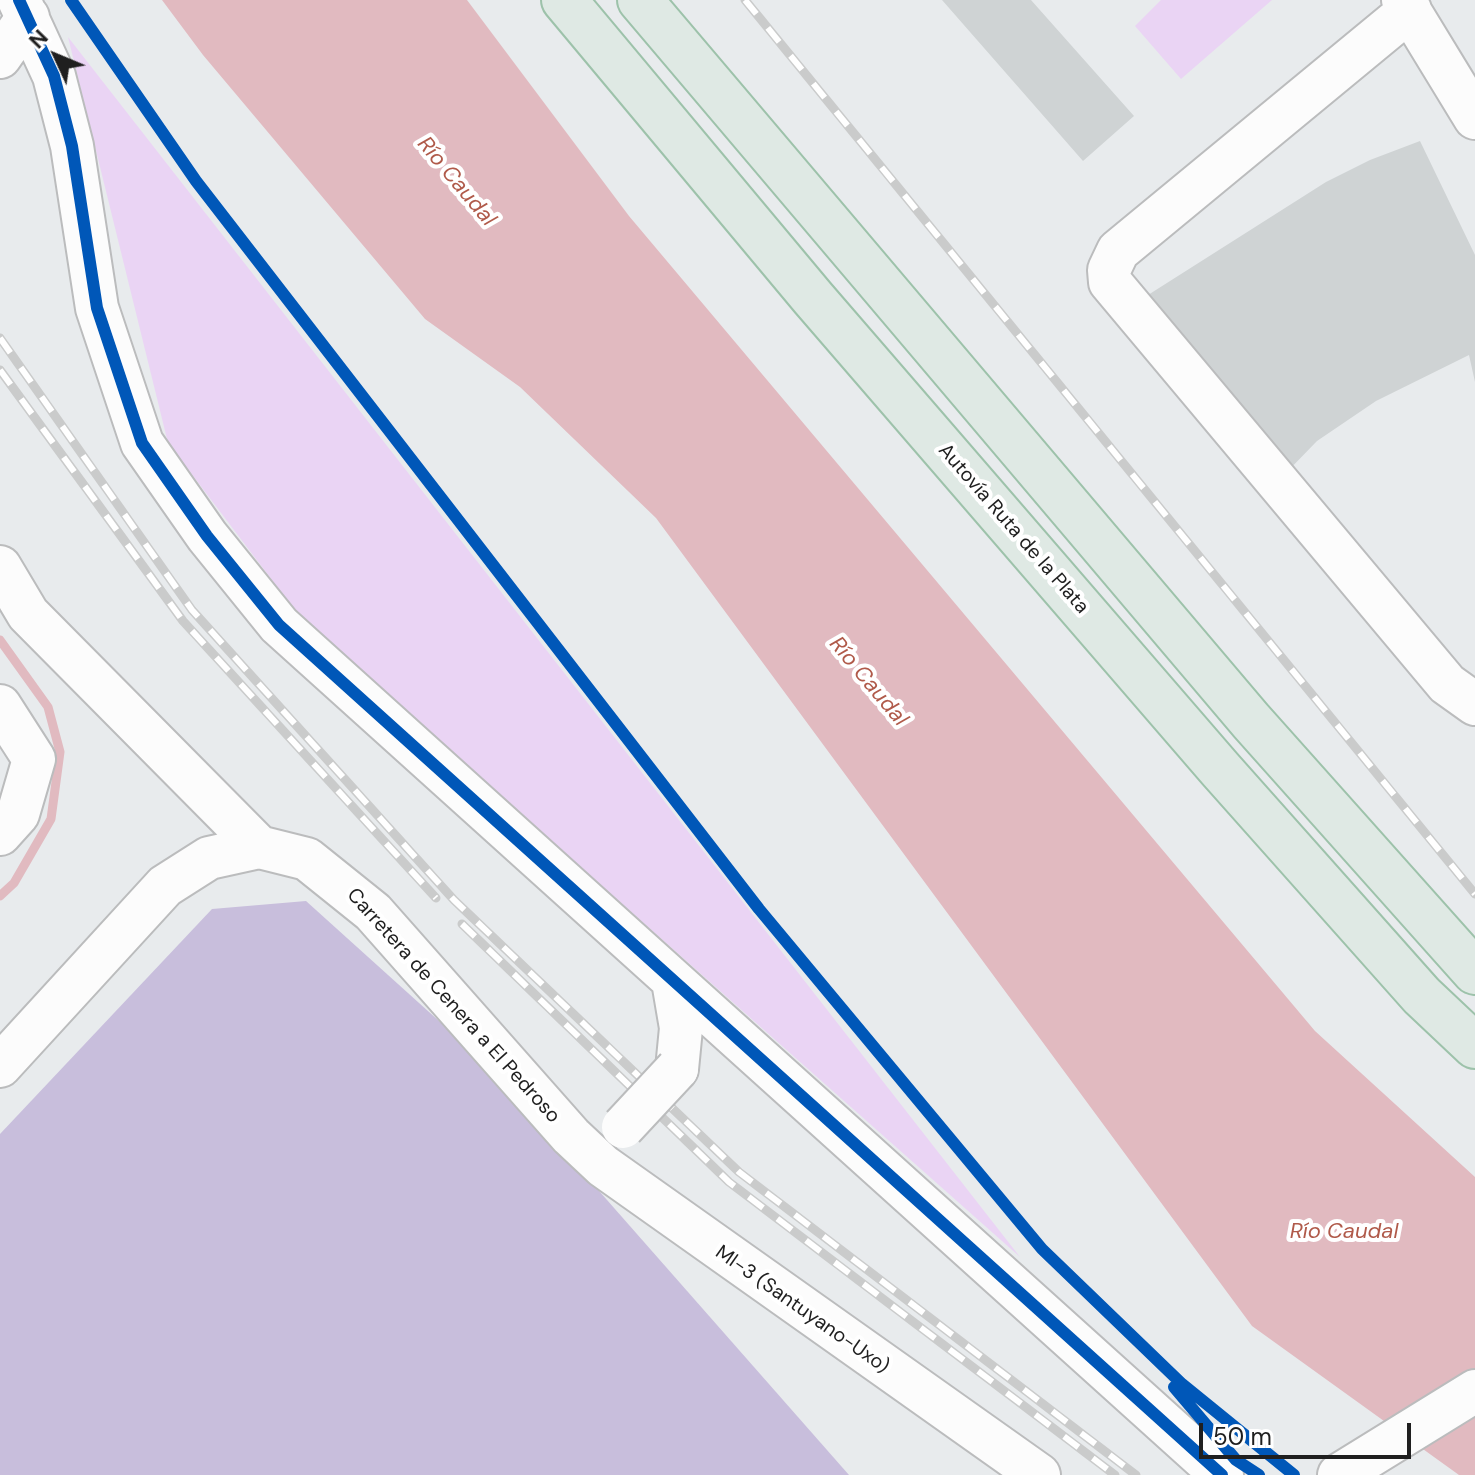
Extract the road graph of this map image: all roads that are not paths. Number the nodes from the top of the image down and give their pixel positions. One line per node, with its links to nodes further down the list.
1 (564, 0): 14 (highway, Autovía Ruta de la Plata)
2 (640, 0): 12 (highway)
3 (1406, 5): 6 (street); 8 (street)
4 (23, 9): 5 (street); 13 (street)
5 (0, 57)
6 (1475, 118)
7 (0, 567): 11 (street)
8 (1475, 704)
9 (0, 706): 10 (street)
10 (0, 834)
11 (259, 847): 16 (street, Carretera de Cenera a El Pedroso); 19 (street, Carretera de Cenera a El Pedroso)
12 (1475, 972)
13 (673, 981): 15 (street); 17 (street)
14 (1475, 1046)
15 (754, 1054): 17 (street); 23 (street)
16 (0, 1066)
17 (677, 1069): 18 (street, bridge)
18 (623, 1127): 19 (street); 20 (street)
19 (571, 1136): 20 (street, Carretera de Cenera a El Pedroso)
20 (603, 1166): 22 (street, MI-3 (Santuyano-Uxo))
21 (1475, 1391): 24 (street)
22 (1039, 1475)
23 (1222, 1475)
24 (1339, 1475)

